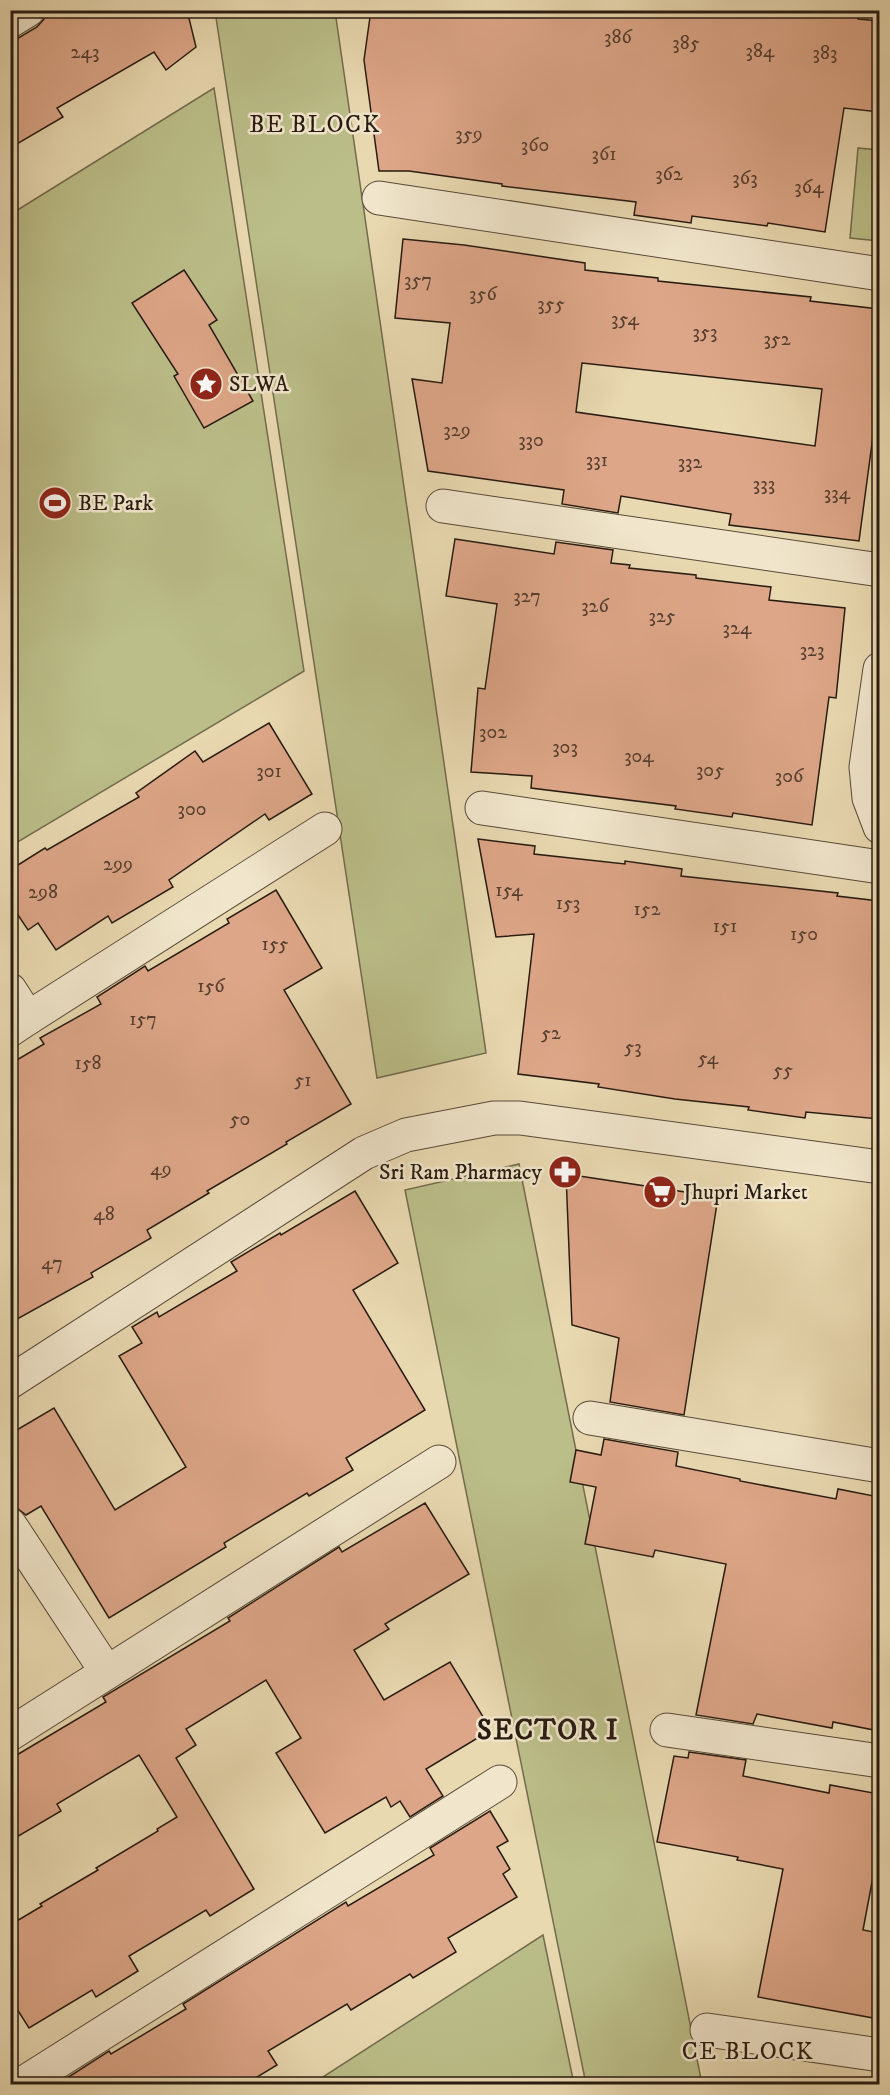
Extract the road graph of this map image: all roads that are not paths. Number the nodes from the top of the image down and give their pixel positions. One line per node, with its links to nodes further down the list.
1 (27, 10): 2 (street)
2 (10, 21)
3 (379, 198): 4 (street)
4 (879, 274)
5 (443, 506): 6 (street)
6 (879, 570)
7 (879, 669): 9 (street)
8 (482, 808): 11 (street)
9 (879, 827)
10 (325, 829): 13 (street)
11 (879, 867)
12 (10, 990): 13 (street)
13 (19, 1024)
14 (879, 1167): 15 (street)
15 (10, 1382)
16 (590, 1419): 18 (street)
17 (439, 1462): 20 (street)
18 (879, 1466)
19 (10, 1525): 20 (street)
20 (106, 1671): 22 (street)
21 (667, 1730): 23 (street)
22 (10, 1734)
23 (879, 1761)
24 (500, 1782): 27 (street)
25 (707, 2030): 26 (street)
26 (879, 2055)
27 (22, 2085)

